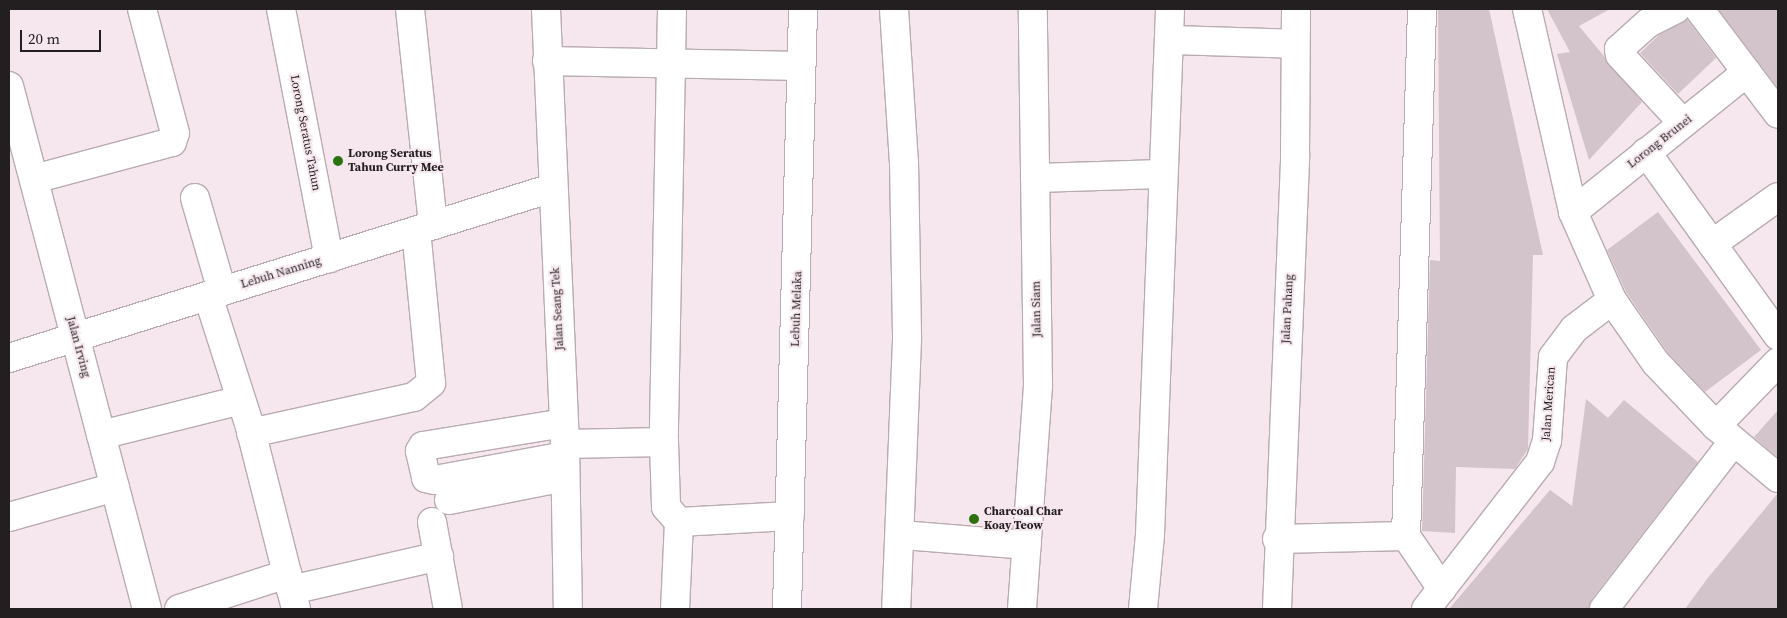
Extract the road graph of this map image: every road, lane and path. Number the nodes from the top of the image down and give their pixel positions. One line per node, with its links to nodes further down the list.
1 (142, 9): 27 (street)
2 (280, 9): 34 (street, Lorong Seratus Tahun)
3 (410, 9): 32 (street)
4 (546, 9): 17 (street, Jalan Seang Tek)
5 (672, 9): 18 (street)
6 (802, 9): 19 (street, Lebuh Melaka)
7 (894, 9): 54 (street)
8 (1033, 9): 26 (street, Jalan Siam)
9 (1170, 9): 15 (street)
10 (1296, 9): 16 (street, Jalan Pahang)
11 (1422, 9): 55 (street)
12 (1528, 9): 31 (street)
13 (1699, 9): 20 (street)
14 (1667, 11): 23 (street)
15 (1170, 40): 16 (street); 25 (street)
16 (1295, 44): 56 (street, Jalan Pahang)
17 (547, 61): 18 (street); 28 (street, Jalan Seang Tek)
18 (672, 63): 19 (street); 45 (street)
19 (801, 66): 50 (street, Lebuh Melaka)
20 (1747, 72): 22 (street); 23 (street, Lorong Brunei)
21 (9, 86): 27 (street, Jalan Irving)
22 (1778, 114)
23 (1683, 124): 24 (street, Lorong Brunei)
24 (1646, 152): 31 (street, Lorong Brunei); 33 (street)
25 (1163, 174): 26 (street); 69 (street)
26 (1035, 178): 57 (street, Jalan Siam)
27 (34, 179): 38 (street, Jalan Irving)
28 (552, 188): 32 (street, Lebuh Nanning); 46 (street, Jalan Seang Tek)
29 (1778, 196): 33 (street)
30 (195, 198): 35 (street)
31 (1573, 212): 36 (street)
32 (424, 228): 34 (street, Lebuh Nanning); 42 (street)
33 (1712, 244): 37 (street)
34 (329, 258): 35 (street, Lebuh Nanning)
35 (215, 294): 38 (street, Lebuh Nanning); 41 (street)
36 (1612, 300): 43 (street); 60 (street, Jalan Merican)
37 (1778, 336)
38 (75, 338): 39 (street, Lebuh Nanning); 44 (street, Jalan Irving)
39 (9, 358)
40 (1778, 362): 43 (street)
41 (241, 400): 42 (street); 44 (street)
42 (251, 433): 59 (street)
43 (1725, 434): 47 (street); 71 (street)
44 (101, 435): 48 (street, Jalan Irving)
45 (664, 442): 46 (street); 53 (street)
46 (565, 450): 49 (street); 64 (street, Jalan Seang Tek)
47 (1778, 478)
48 (115, 487): 51 (street); 61 (street, Jalan Irving)
49 (448, 500)
50 (790, 516): 53 (street); 66 (street, Lebuh Melaka)
51 (9, 517)
52 (432, 522): 58 (street)
53 (679, 522): 65 (street)
54 (902, 535): 57 (street); 67 (street)
55 (1406, 536): 56 (street); 60 (street)
56 (1277, 539): 70 (street, Jalan Pahang)
57 (1027, 545): 68 (street, Jalan Siam)
58 (439, 556): 59 (street); 63 (street)
59 (291, 591): 62 (street)
60 (1434, 599)
61 (146, 609)
62 (179, 609)
63 (448, 609)
64 (568, 609)
65 (675, 609)
66 (787, 609)
67 (896, 609)
68 (1022, 609)
69 (1144, 609)
70 (1277, 609)
71 (1604, 609)

